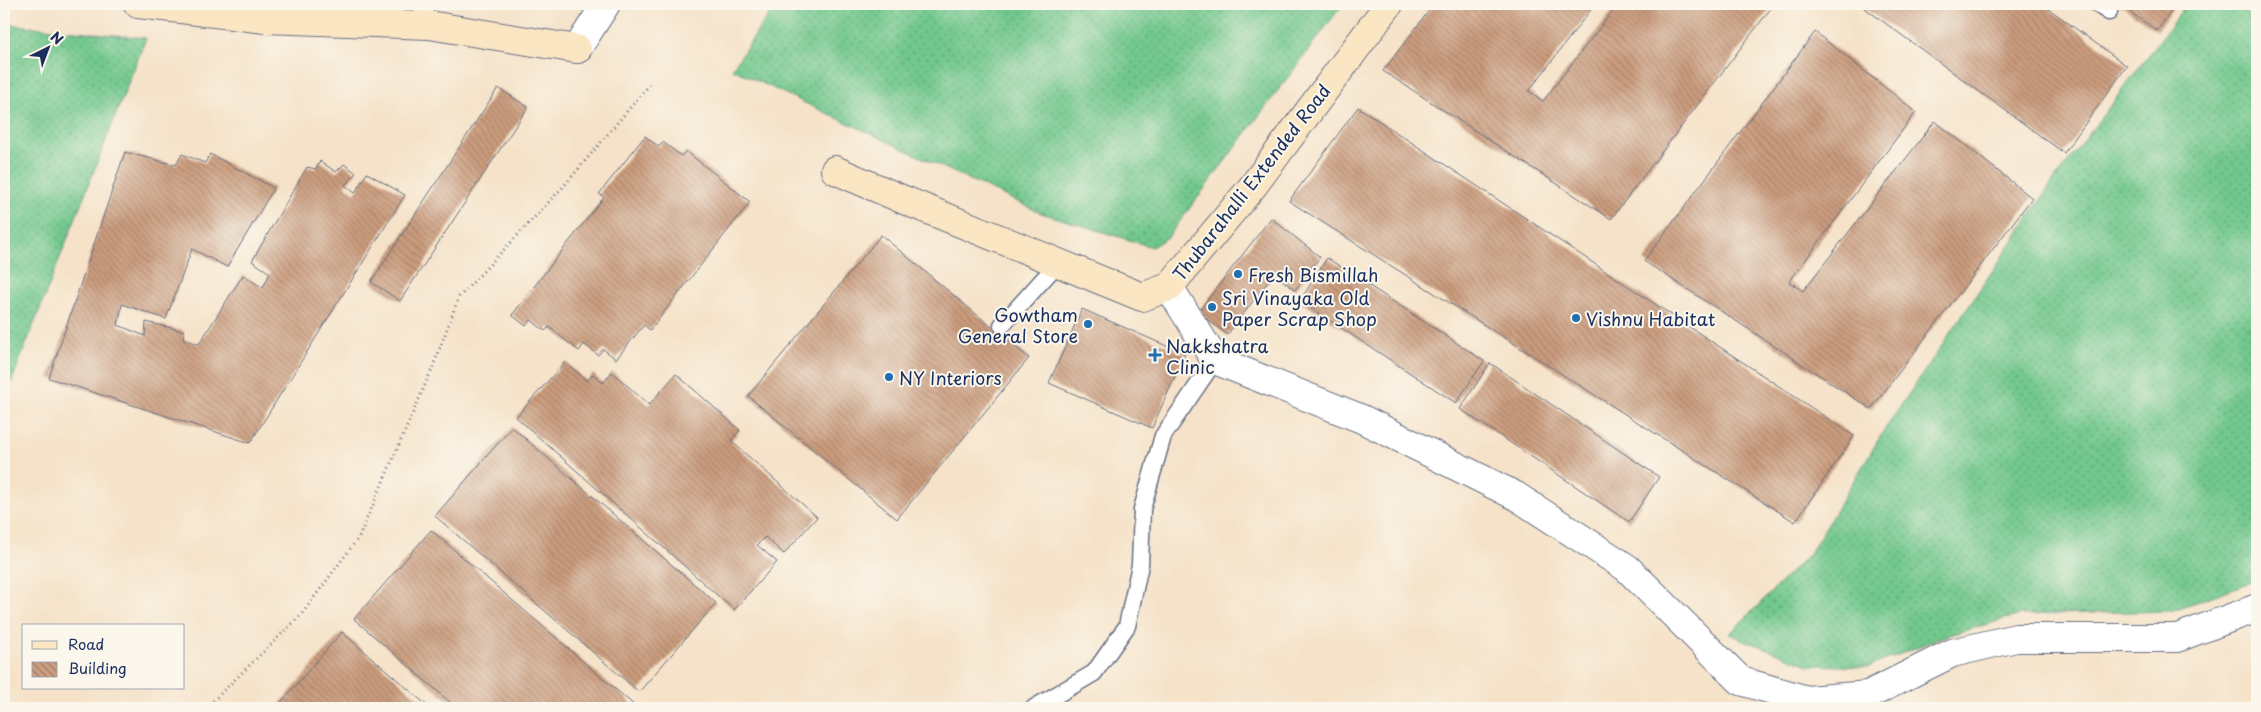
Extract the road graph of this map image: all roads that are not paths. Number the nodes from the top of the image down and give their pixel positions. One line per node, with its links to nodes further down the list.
1 (138, 4): 4 (street)
2 (606, 4): 4 (street)
3 (1388, 4): 7 (street, Thubarahalli Extended Road)
4 (425, 14)
5 (834, 170): 6 (street, Thubarahalli Extended Road)
6 (1058, 263): 7 (street, Thubarahalli Extended Road); 8 (lane)
7 (1169, 287): 9 (street)
8 (1002, 325)
9 (1215, 360): 10 (street); 11 (lane)
10 (2257, 608)
11 (1034, 708)

